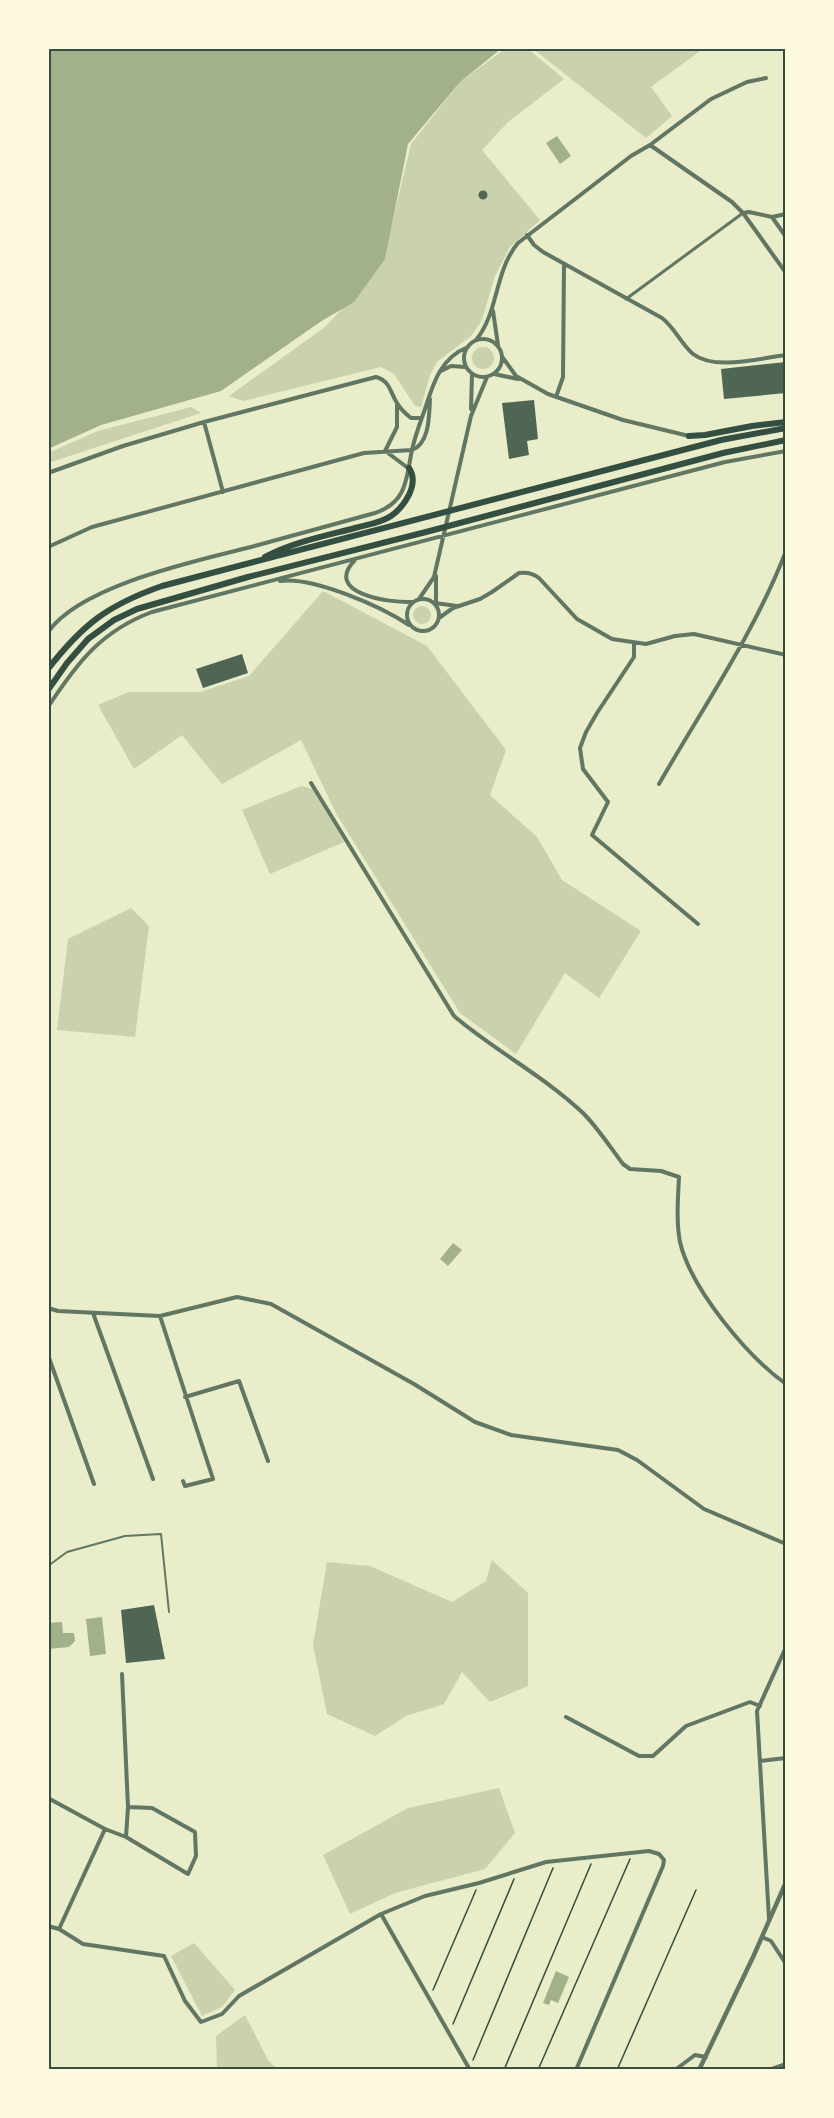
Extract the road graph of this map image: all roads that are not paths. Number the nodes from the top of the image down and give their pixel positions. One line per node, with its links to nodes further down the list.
1 (766, 78): 2 (street)
2 (650, 145): 3 (street); 6 (street)
3 (743, 213): 5 (street); 9 (street); 10 (street)
4 (786, 213): 5 (street)
5 (772, 217): 7 (street)
6 (527, 235): 8 (street); 11 (street)
7 (786, 237)
8 (564, 264): 10 (street); 24 (street)
9 (786, 273)
10 (625, 299): 15 (street)
11 (493, 307): 12 (street); 13 (street)
12 (476, 340): 13 (street); 14 (street)
13 (499, 346): 16 (street)
14 (468, 347): 17 (street); 18 (street)
15 (786, 355)
16 (503, 358): 20 (street); 22 (street)
17 (466, 367): 18 (street); 19 (street)
18 (438, 373): 23 (street)
19 (472, 374): 21 (street); 26 (street)
20 (494, 374): 21 (street); 22 (street)
21 (487, 377): 26 (street)
22 (524, 381): 24 (street)
23 (430, 392): 27 (street); 33 (street)
24 (556, 397): 31 (street)
25 (397, 404): 27 (street); 28 (street); 35 (street)
26 (471, 416): 43 (street)
27 (422, 418): 33 (street)
28 (204, 422): 37 (street); 38 (street)
29 (786, 422): 31 (highway)
30 (786, 428): 42 (highway)
31 (689, 436)
32 (786, 440): 56 (highway)
33 (412, 450): 35 (street); 36 (street)
34 (786, 450): 41 (street)
35 (384, 452): 36 (street); 38 (street)
36 (409, 468): 42 (highway); 51 (street)
37 (48, 473)
38 (223, 492): 39 (street)
39 (48, 547)
40 (786, 551): 53 (street)
41 (357, 558): 44 (street); 46 (street)
42 (258, 561): 55 (highway)
43 (437, 568): 45 (street); 47 (street)
44 (261, 584): 50 (street); 57 (street)
45 (419, 599): 46 (street); 47 (street)
46 (413, 602): 50 (street)
47 (435, 603): 48 (street); 49 (street)
48 (461, 606): 49 (street); 52 (street)
49 (439, 618): 50 (street)
50 (410, 625)
51 (48, 632)
52 (634, 644): 53 (street); 60 (street)
53 (742, 646): 54 (street); 59 (street)
54 (786, 655)
55 (48, 669)
56 (48, 690)
57 (48, 708)
58 (311, 783): 65 (street)
59 (659, 784)
60 (698, 924)
61 (48, 1308): 62 (street)
62 (93, 1313): 63 (street); 68 (street)
63 (160, 1316): 66 (street); 71 (street)
64 (48, 1355): 70 (street)
65 (786, 1384)
66 (186, 1397): 67 (street); 69 (street)
67 (268, 1461)
68 (153, 1479)
69 (183, 1480)
70 (94, 1484)
71 (786, 1544)
72 (48, 1566): 73 (lane)
73 (169, 1612)
74 (786, 1647): 76 (street)
75 (122, 1674): 81 (street)
76 (760, 1706): 77 (street); 79 (street)
77 (566, 1717)
78 (786, 1758): 79 (street)
79 (760, 1761): 86 (street)
80 (48, 1798): 82 (street)
81 (128, 1807): 83 (street); 83 (street)
82 (105, 1829): 83 (street); 88 (street)
83 (126, 1837)
84 (786, 1882): 86 (street)
85 (381, 1914): 88 (street); 93 (street); 94 (street)
86 (769, 1921): 89 (street)
87 (48, 1926): 88 (street)
88 (59, 1929)
89 (762, 1937): 90 (street); 91 (street)
90 (786, 1964)
91 (706, 2056): 95 (street); 96 (street)
92 (786, 2064): 97 (street)
93 (470, 2070)
94 (576, 2070)
95 (675, 2070)
96 (699, 2070)
97 (770, 2070)

